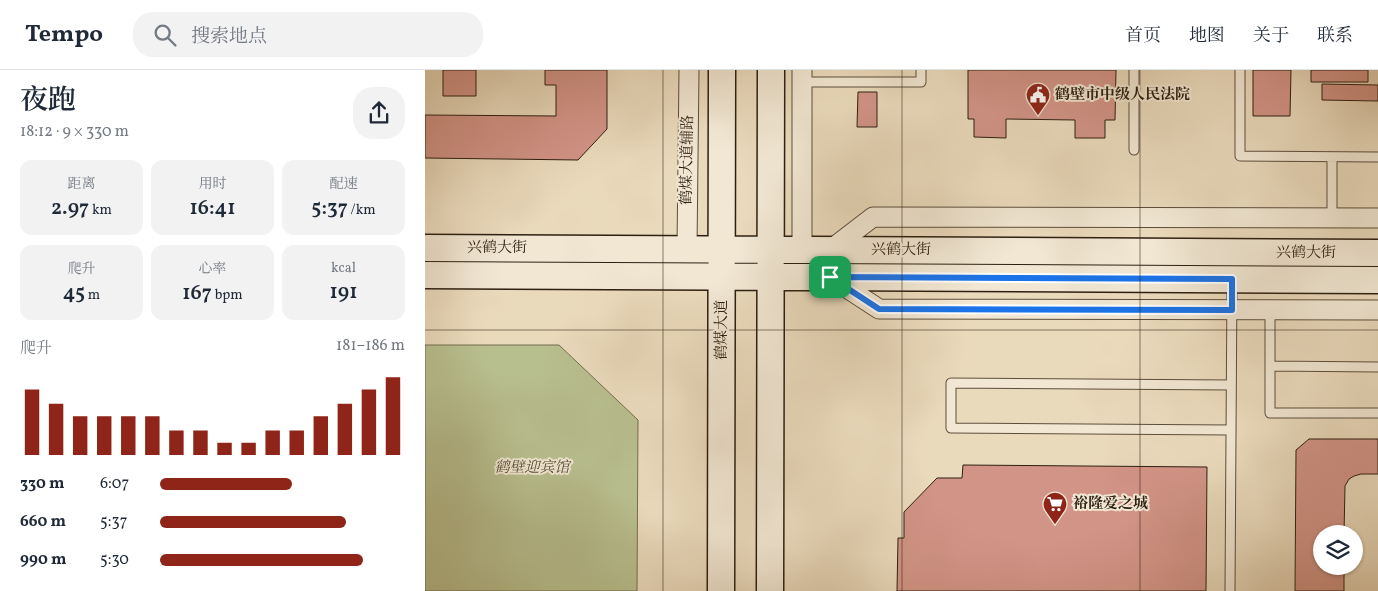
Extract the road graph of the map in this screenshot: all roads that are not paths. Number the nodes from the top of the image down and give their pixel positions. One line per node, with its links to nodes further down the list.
1 (689, 70): 14 (street, 鹤煤大道辅路)
2 (722, 70): 15 (main road, 鹤煤大道)
3 (771, 70): 16 (main road)
4 (921, 70): 7 (lane)
5 (1134, 70): 8 (lane)
6 (1240, 70): 9 (lane)
7 (802, 76): 17 (street)
8 (1134, 150)
9 (1332, 157): 10 (lane); 11 (lane)
10 (1378, 157)
11 (1332, 218): 12 (street); 18 (street)
12 (1378, 218)
13 (425, 248): 14 (main road, 兴鹤大街)
14 (687, 249): 15 (main road, 兴鹤大街)
15 (722, 250): 16 (main road, 兴鹤大街); 21 (main road, 鹤煤大道)
16 (771, 250): 17 (main road, 兴鹤大街); 22 (main road)
17 (802, 250): 18 (main road, 兴鹤大街)
18 (830, 250): 19 (main road, 兴鹤大街)
19 (1378, 253)
20 (425, 275): 21 (main road, 兴鹤大街)
21 (722, 276): 22 (main road, 兴鹤大街); 34 (main road, 鹤煤大道)
22 (771, 276): 23 (main road, 兴鹤大街); 35 (main road)
23 (830, 277): 24 (main road, 兴鹤大街); 26 (street)
24 (1232, 279): 25 (main road, 兴鹤大街); 26 (lane)
25 (1378, 280)
26 (1232, 310): 27 (street); 31 (lane)
27 (1270, 310): 28 (street); 29 (lane)
28 (1378, 310)
29 (1270, 366): 30 (lane); 32 (lane)
30 (1378, 367)
31 (1231, 385): 33 (lane); 33 (lane)
32 (1378, 413)
33 (1231, 430): 36 (lane)
34 (721, 591)
35 (770, 591)
36 (1230, 591)

